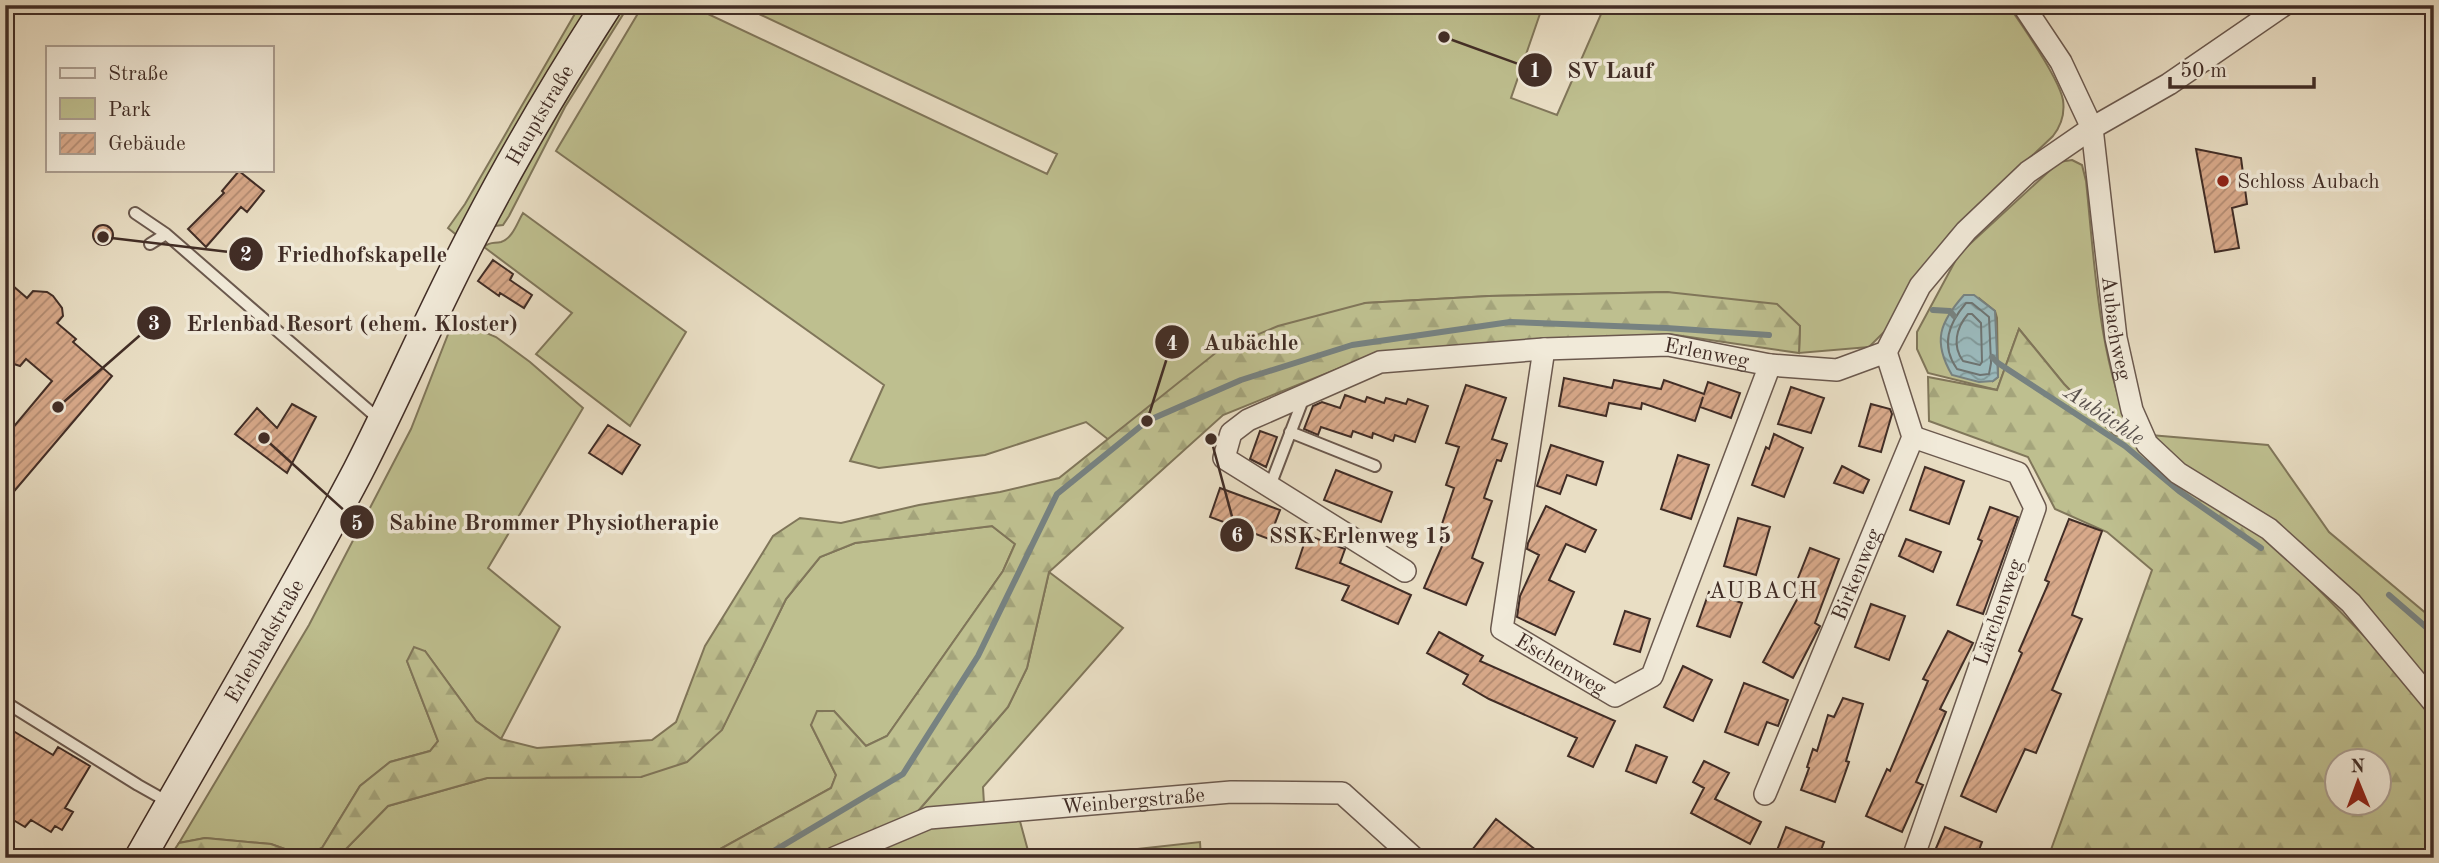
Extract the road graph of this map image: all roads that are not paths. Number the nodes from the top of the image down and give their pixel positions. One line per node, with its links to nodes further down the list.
1 (607, 5): 6 (main road, Hauptstraße)
2 (2023, 5): 4 (street, Aubachweg)
3 (2284, 5): 4 (street)
4 (2092, 128): 10 (street); 20 (street, Aubachweg)
5 (135, 213): 7 (lane)
6 (476, 228): 13 (main road, Erlenbadstraße)
7 (166, 234): 8 (lane); 13 (lane)
8 (150, 244)
9 (1544, 349): 11 (street, Erlenweg); 11 (street, Eschenweg); 12 (street, Erlenweg)
10 (1886, 352): 11 (street, Erlenweg); 15 (street)
11 (1770, 365)
12 (1304, 397): 14 (lane); 17 (street, Erlenweg)
13 (383, 422): 22 (main road, Erlenbadstraße)
14 (1290, 432): 16 (lane); 17 (lane)
15 (1913, 437): 21 (street, Birkenweg); 26 (street, Lärchenweg)
16 (1375, 466)
17 (1270, 486): 18 (street)
18 (1405, 571)
19 (5, 702): 22 (lane)
20 (2434, 703)
21 (1765, 794)
22 (171, 803): 23 (main road, Erlenbadstraße)
23 (140, 858)
24 (834, 858): 25 (street, Weinbergstraße)
25 (1414, 858)
26 (1913, 858)

